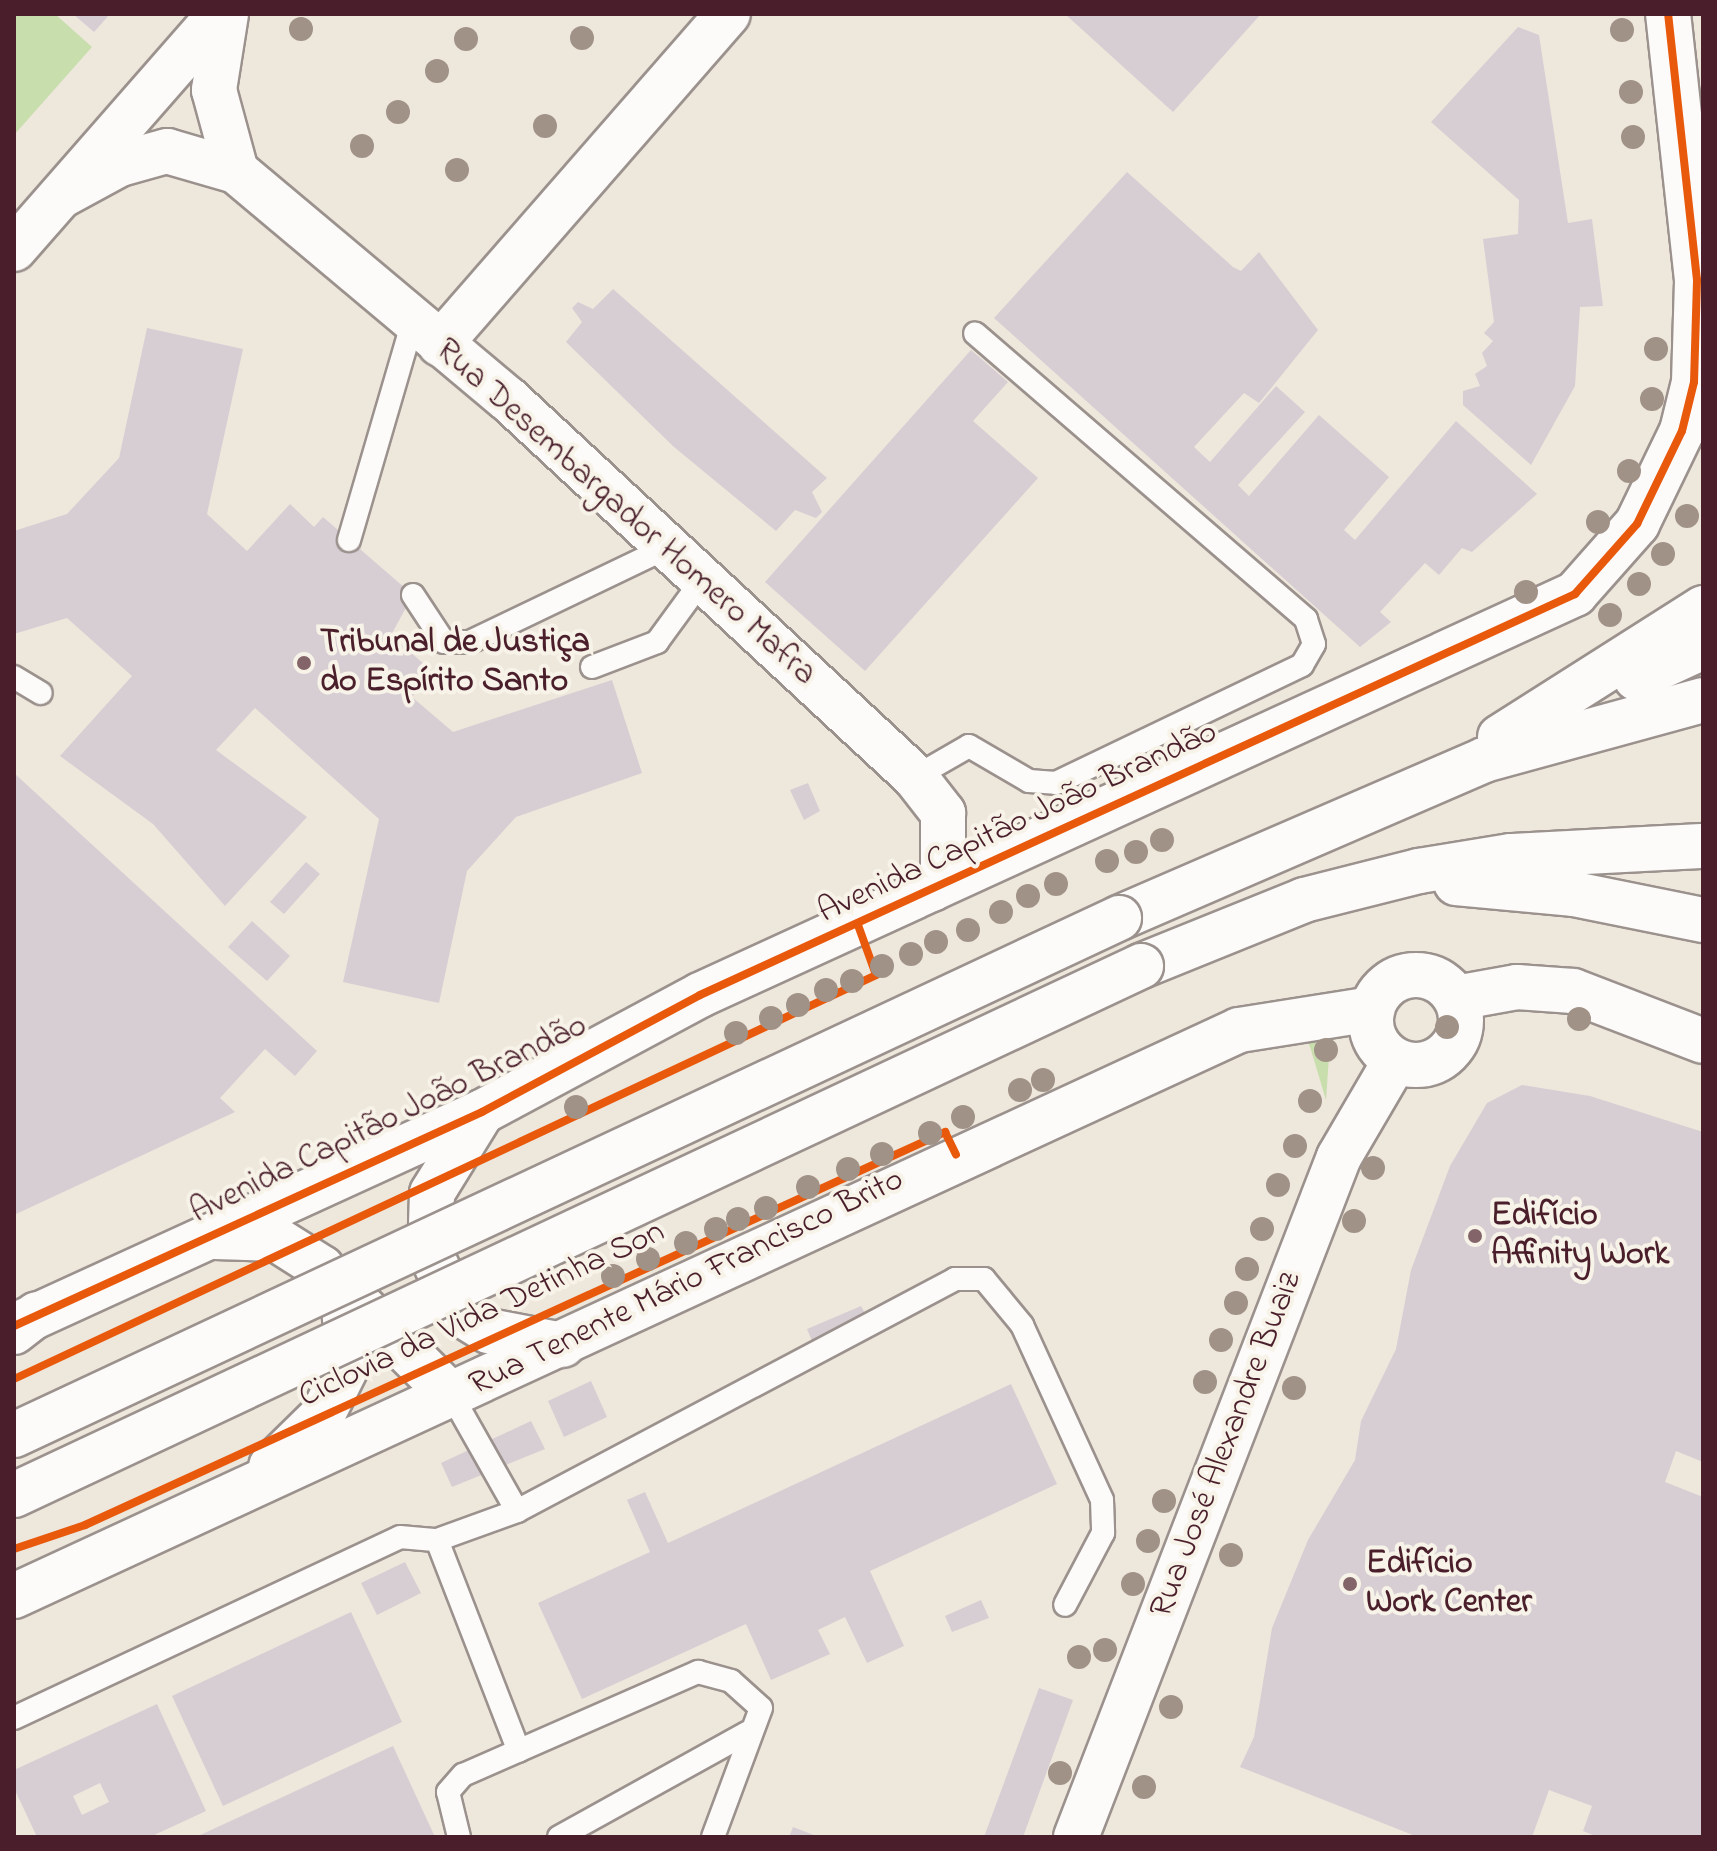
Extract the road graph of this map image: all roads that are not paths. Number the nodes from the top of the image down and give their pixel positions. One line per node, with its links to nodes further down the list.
1 (220, 14): 7 (street)
2 (226, 14): 6 (street)
3 (728, 14): 10 (street)
4 (1668, 14): 5 (street, Avenida Capitão João Brandão)
5 (1692, 125): 25 (street, Avenida Capitão João Brandão)
6 (236, 171): 7 (street, Rua Desembargador Homero Mafra); 10 (street, Rua Desembargador Homero Mafra)
7 (61, 196): 8 (street)
8 (14, 249)
9 (975, 333): 21 (lane)
10 (426, 334): 11 (lane); 12 (street, Rua Desembargador Homero Mafra)
11 (349, 540)
12 (668, 547): 13 (street, Rua Desembargador Homero Mafra); 14 (lane)
13 (703, 579): 17 (lane); 21 (street, Rua Desembargador Homero Mafra)
14 (413, 595)
15 (1703, 608): 22 (street)
16 (1703, 647): 22 (street)
17 (592, 667)
18 (14, 677): 19 (lane)
19 (41, 693)
20 (1703, 700): 22 (street)
21 (915, 777): 25 (street, Rua Desembargador Homero Mafra)
22 (1413, 791): 37 (street, bridge)
23 (1703, 846): 24 (street)
24 (1361, 884): 26 (street); 39 (street, bridge)
25 (932, 889): 31 (street, Avenida Capitão João Brandão)
26 (1703, 920)
27 (1456, 998): 28 (street); 29 (street); 30 (street)
28 (1372, 1009): 30 (street); 35 (street, Rua Tenente Mário Francisco Brito)
29 (1703, 1041)
30 (1395, 1061): 50 (street, Rua José Alexandre Buaiz)
31 (482, 1112): 32 (street, Avenida Capitão João Brandão); 35 (street)
32 (208, 1236): 33 (street); 34 (street, Avenida Capitão João Brandão)
33 (322, 1268): 36 (street); 38 (street)
34 (22, 1324)
35 (563, 1345): 36 (street, Rua Tenente Mário Francisco Brito)
36 (452, 1396): 38 (street, Rua Tenente Mário Francisco Brito); 40 (lane)
37 (14, 1435)
38 (252, 1485): 42 (street, Rua Tenente Mário Francisco Brito)
39 (14, 1495)
40 (517, 1511): 41 (lane); 43 (lane)
41 (437, 1540): 44 (lane); 46 (lane)
42 (14, 1596)
43 (1065, 1605)
44 (14, 1718)
45 (747, 1733): 46 (lane); 48 (lane); 49 (lane)
46 (519, 1751): 47 (lane)
47 (459, 1837)
48 (559, 1837)
49 (713, 1837)
50 (1076, 1837)

